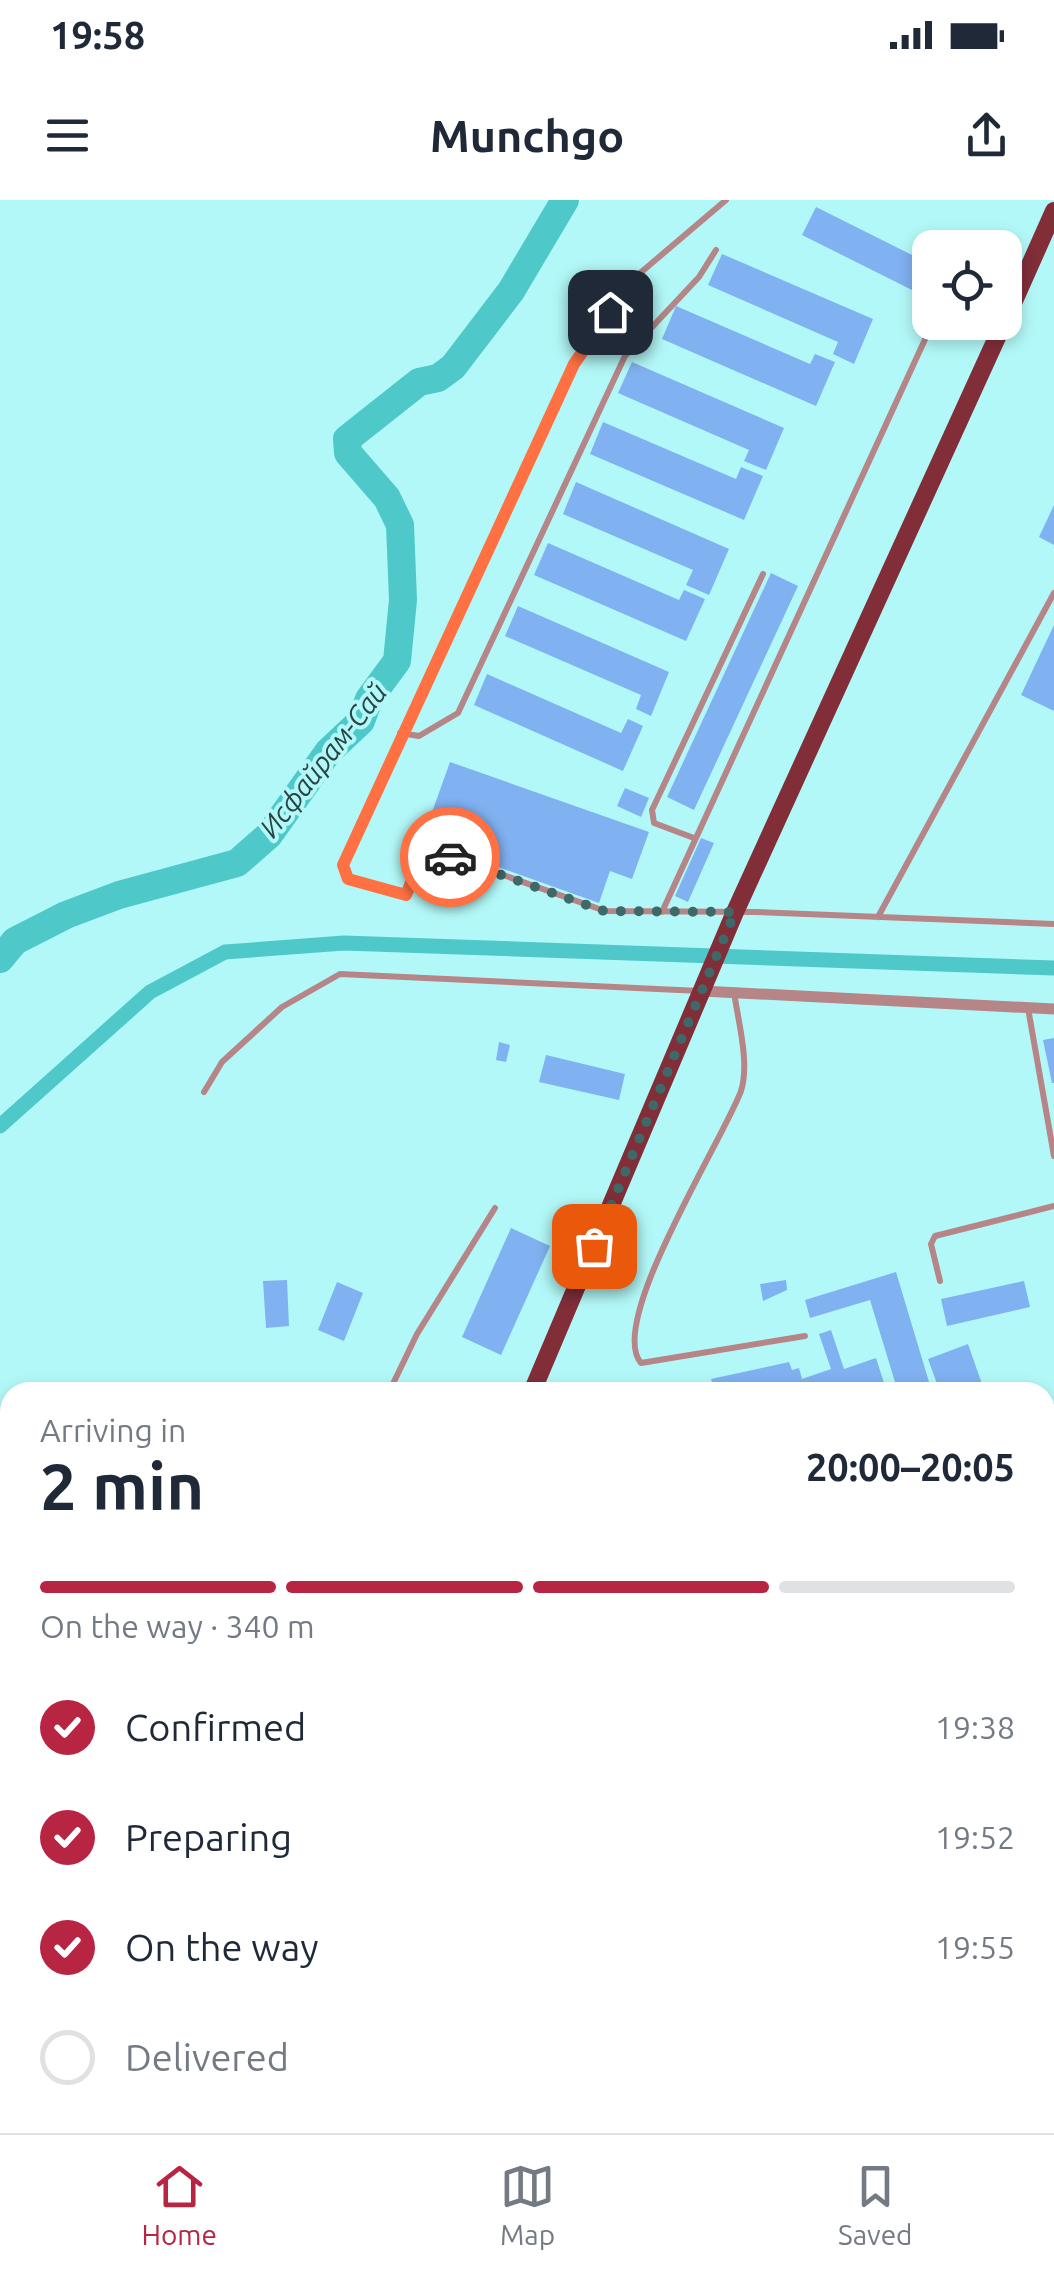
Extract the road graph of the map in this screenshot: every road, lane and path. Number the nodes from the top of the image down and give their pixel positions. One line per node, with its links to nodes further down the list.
1 (726, 200): 9 (lane)
2 (1054, 212): 4 (main road)
3 (716, 250): 9 (lane)
4 (1022, 284)
5 (926, 340): 10 (lane)
6 (997, 340): 12 (main road)
7 (763, 574): 10 (lane)
8 (1054, 593): 13 (lane)
9 (400, 734): 11 (lane)
10 (694, 838): 11 (lane)
11 (662, 912): 12 (lane)
12 (735, 912): 13 (lane); 15 (main road)
13 (878, 917): 14 (lane)
14 (1054, 924)
15 (702, 991): 16 (street); 19 (lane); 26 (main road)
16 (734, 992): 17 (street); 24 (lane)
17 (1028, 1008): 18 (street); 20 (lane)
18 (1054, 1009)
19 (204, 1092)
20 (1054, 1156)
21 (1054, 1206): 23 (lane)
22 (495, 1208): 25 (lane)
23 (940, 1282)
24 (805, 1336)
25 (393, 1382)
26 (536, 1382)

